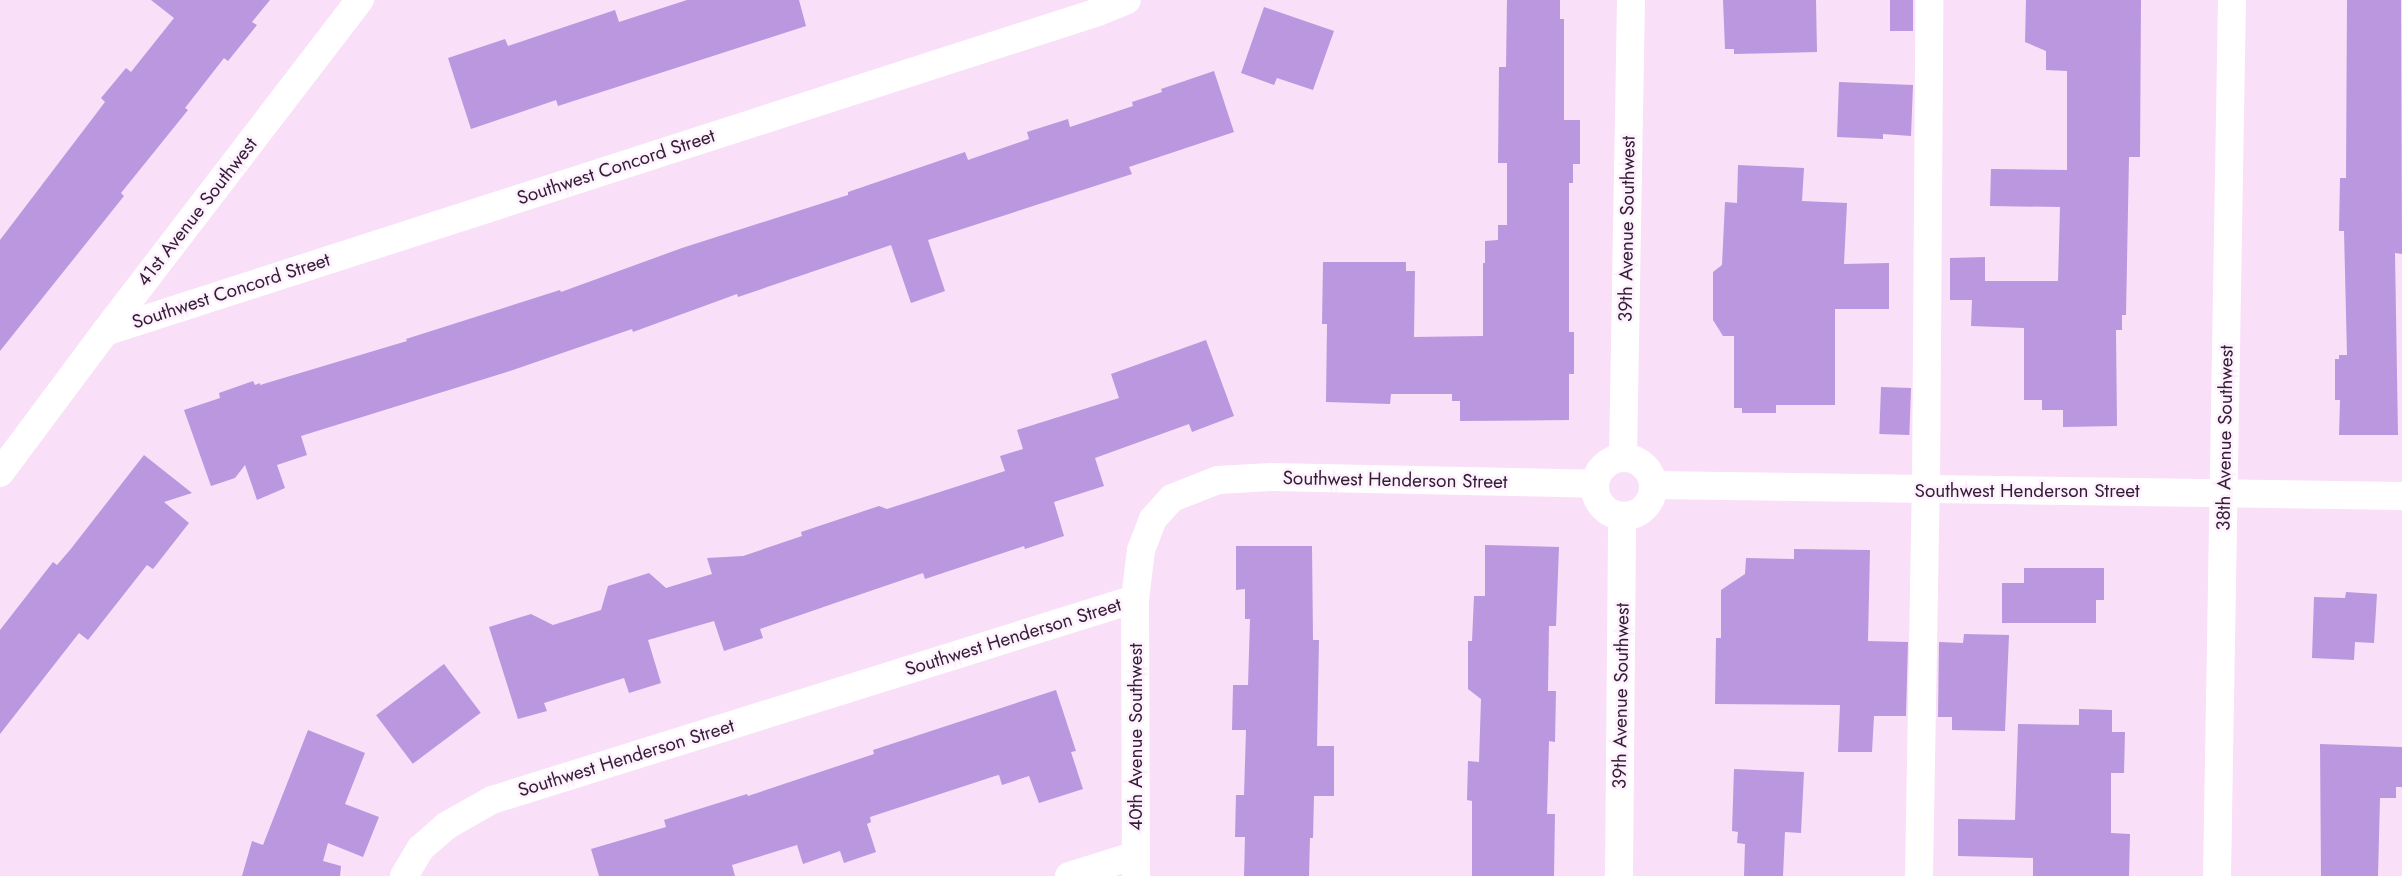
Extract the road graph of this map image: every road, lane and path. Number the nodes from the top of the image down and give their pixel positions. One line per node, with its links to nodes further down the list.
1 (360, 0): 6 (street, 41st Avenue Southwest)
2 (1127, 0): 6 (street, Southwest Concord Street)
3 (1630, 0): 7 (street, 39th Avenue Southwest)
4 (1929, 0): 11 (street)
5 (2232, 0): 12 (street, 38th Avenue Southwest)
6 (105, 332): 8 (street, 41st Avenue Southwest)
7 (1623, 458): 9 (street); 10 (street)
8 (0, 473)
9 (1595, 484): 14 (street); 15 (street, Southwest Henderson Street)
10 (1653, 485): 11 (street, Southwest Henderson Street); 14 (street)
11 (1926, 490): 12 (street, Southwest Henderson Street); 20 (street)
12 (2224, 492): 13 (street, Southwest Henderson Street); 21 (street, 38th Avenue Southwest)
13 (2402, 496)
14 (1622, 516): 19 (street, 39th Avenue Southwest)
15 (1135, 599): 16 (street, 40th Avenue Southwest); 17 (street, Southwest Henderson Street)
16 (1136, 865): 18 (street)
17 (404, 876)
18 (1069, 876)
19 (1619, 876)
20 (1920, 876)
21 (2217, 876)

